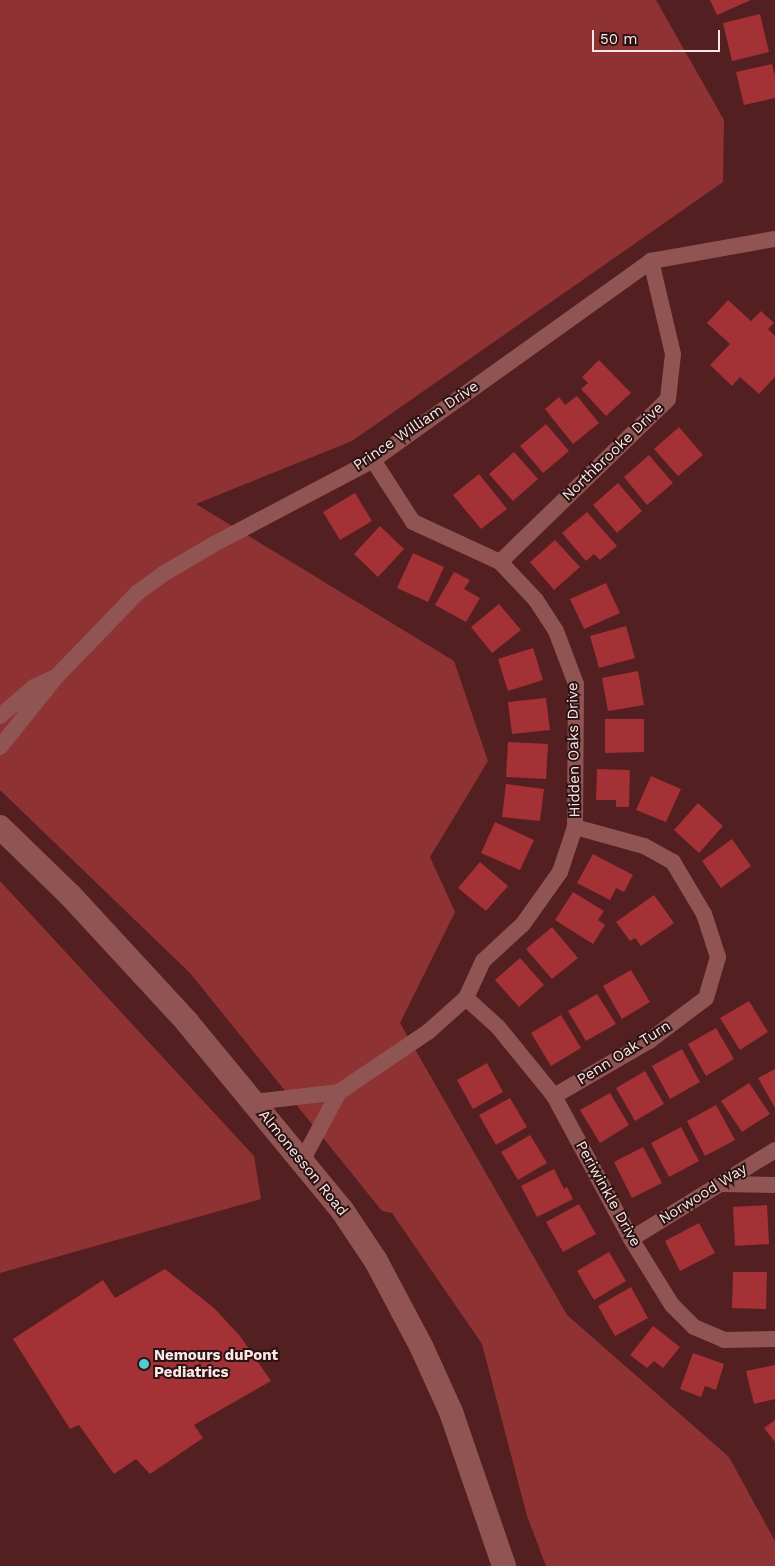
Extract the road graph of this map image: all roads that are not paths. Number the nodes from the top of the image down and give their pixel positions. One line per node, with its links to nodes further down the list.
1 (775, 239): 2 (street, Prince William Drive)
2 (651, 261): 3 (street, Prince William Drive); 4 (street, Northbrooke Drive)
3 (373, 460): 4 (street, Hidden Oaks Drive); 5 (street, Prince William Drive)
4 (500, 562): 9 (street, Hidden Oaks Drive)
5 (56, 678): 6 (street, Prince William Drive); 7 (street, Prince William Drive)
6 (0, 716)
7 (0, 747)
8 (0, 827): 13 (main road, Almonesson Road)
9 (575, 828): 10 (street, Hidden Oaks Drive); 12 (street, Penn Oak Turn)
10 (466, 998): 11 (street, Hidden Oaks Drive); 12 (street, Periwinkle Drive)
11 (339, 1092): 13 (street, Hidden Oaks Drive); 15 (street, Hidden Oaks Drive)
12 (554, 1096): 18 (street, Periwinkle Drive)
13 (254, 1102): 15 (main road, Almonesson Road)
14 (775, 1150): 16 (street, Norwood Way)
15 (302, 1161): 20 (main road, Almonesson Road)
16 (720, 1184): 17 (street); 18 (street, Norwood Way)
17 (775, 1185)
18 (631, 1238): 19 (street, Periwinkle Drive)
19 (775, 1339)
20 (504, 1566)

